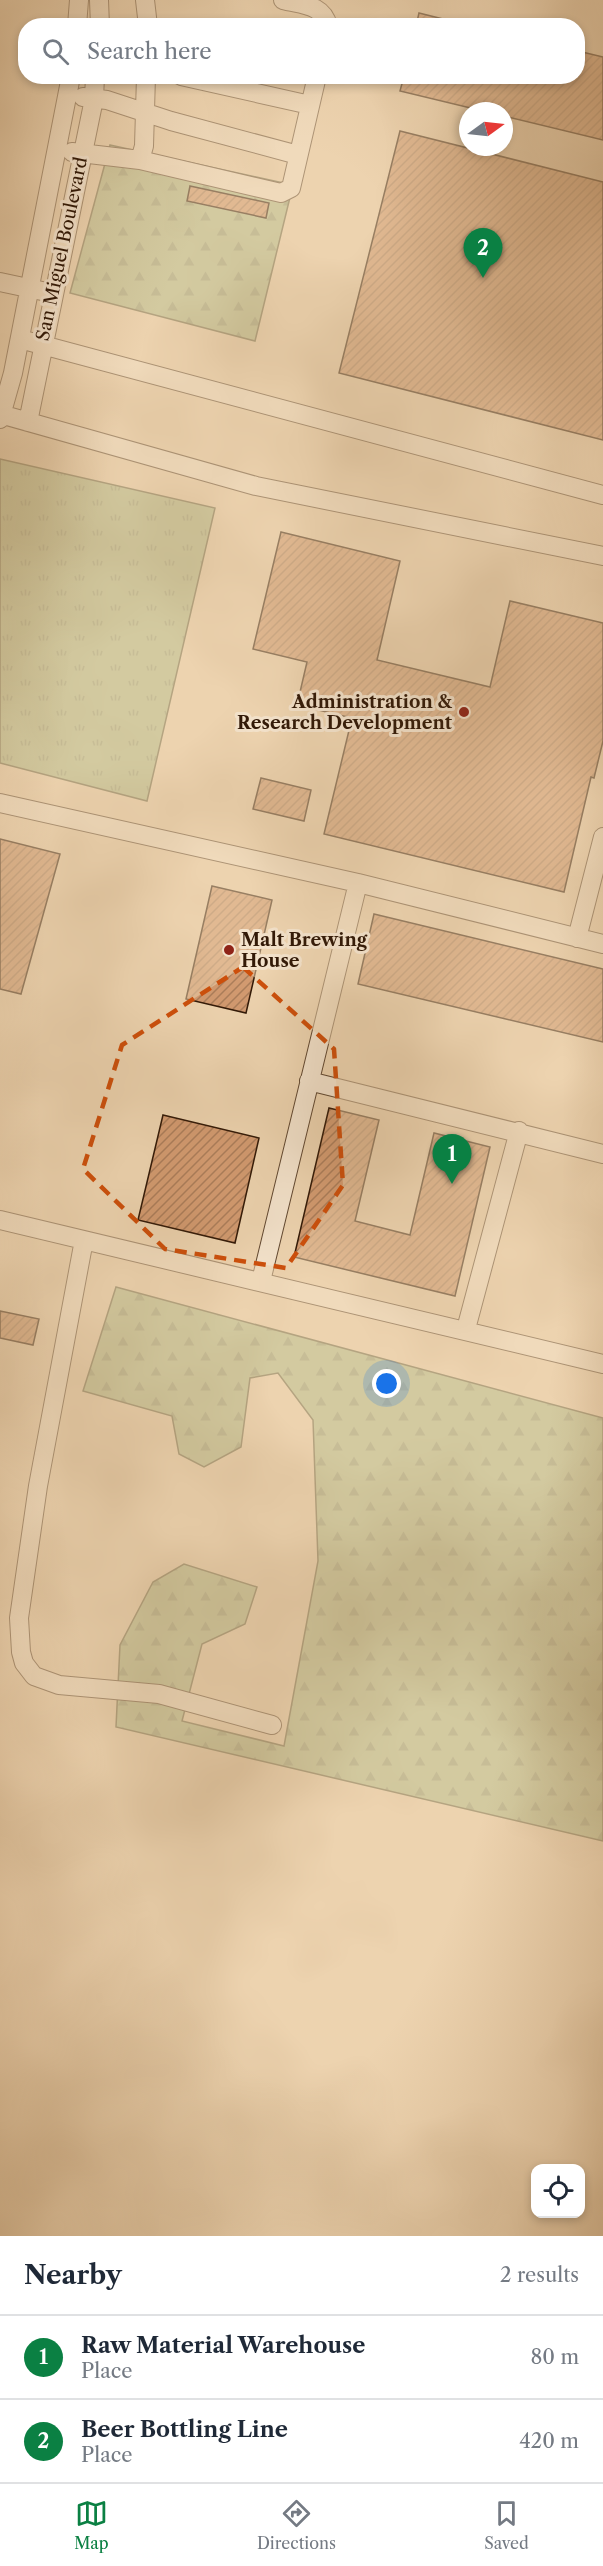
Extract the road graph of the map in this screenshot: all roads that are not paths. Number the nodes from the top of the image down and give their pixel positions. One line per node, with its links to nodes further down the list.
1 (79, 0): 5 (lane)
2 (99, 0): 6 (lane)
3 (145, 0): 7 (lane)
4 (283, 0): 8 (lane)
5 (78, 18)
6 (100, 18)
7 (149, 18)
8 (326, 18)
9 (95, 84): 14 (lane, San Miguel Boulevard)
10 (146, 84): 16 (lane)
11 (217, 84): 15 (lane)
12 (315, 84): 15 (lane)
13 (70, 86): 14 (lane); 17 (lane, San Miguel Boulevard)
14 (94, 99): 16 (lane); 18 (lane, San Miguel Boulevard)
15 (310, 105): 19 (lane)
16 (146, 113): 19 (lane); 20 (lane)
17 (58, 149): 18 (lane); 22 (lane, San Miguel Boulevard)
18 (82, 154): 20 (lane); 23 (lane, San Miguel Boulevard)
19 (298, 155): 20 (lane)
20 (140, 160)
21 (0, 282): 22 (lane)
22 (30, 288): 23 (lane); 24 (lane, San Miguel Boulevard)
23 (52, 294): 25 (lane, San Miguel Boulevard)
24 (20, 339): 25 (lane); 26 (lane, San Miguel Boulevard)
25 (42, 345): 27 (lane, San Miguel Boulevard); 30 (lane)
26 (7, 372): 27 (lane); 28 (lane, San Miguel Boulevard)
27 (36, 378): 29 (lane, San Miguel Boulevard)
28 (1, 415): 29 (lane)
29 (28, 422): 31 (lane)
30 (603, 495)
31 (603, 556)
32 (0, 803): 34 (lane)
33 (603, 837): 35 (lane)
34 (358, 883): 35 (lane); 37 (lane)
35 (577, 938): 36 (lane)
36 (603, 944)
37 (309, 1081): 38 (lane); 42 (lane)
38 (519, 1131): 39 (lane); 43 (lane)
39 (603, 1154)
40 (0, 1220): 41 (lane)
41 (84, 1240): 42 (lane); 45 (lane)
42 (261, 1281): 43 (lane)
43 (466, 1329): 44 (lane)
44 (603, 1364)
45 (272, 1725)

